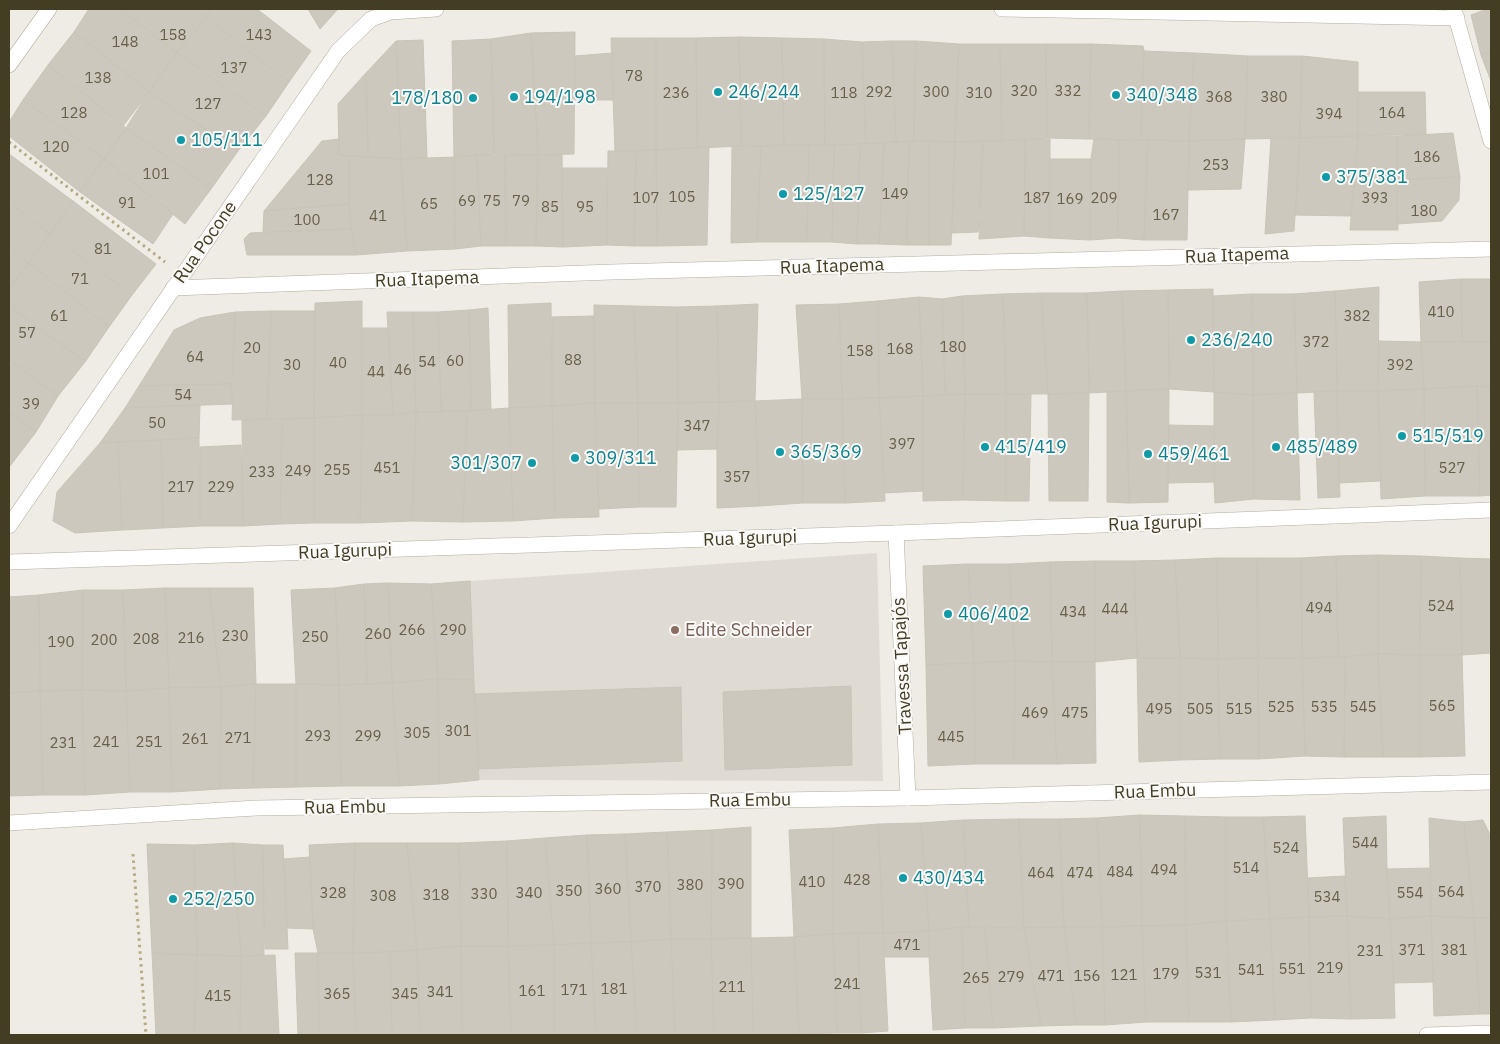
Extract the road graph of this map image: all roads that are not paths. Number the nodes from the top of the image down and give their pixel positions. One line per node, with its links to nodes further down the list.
1 (49, 9): 5 (street)
2 (436, 9): 8 (street, Rua Pocone)
3 (1002, 9): 4 (street)
4 (1455, 13): 6 (street)
5 (9, 65)
6 (1491, 141)
7 (1491, 248): 8 (street, Rua Itapema)
8 (173, 288): 10 (street, Rua Pocone)
9 (1491, 510): 11 (street, Rua Igurupi)
10 (9, 526)
11 (896, 533): 12 (street, Rua Igurupi); 14 (street, Travessa Tapajós)
12 (9, 562)
13 (1491, 782): 14 (street, Rua Embu)
14 (908, 798): 15 (street, Rua Embu)
15 (9, 823)
16 (1491, 1033): 17 (street)
17 (1427, 1035)

